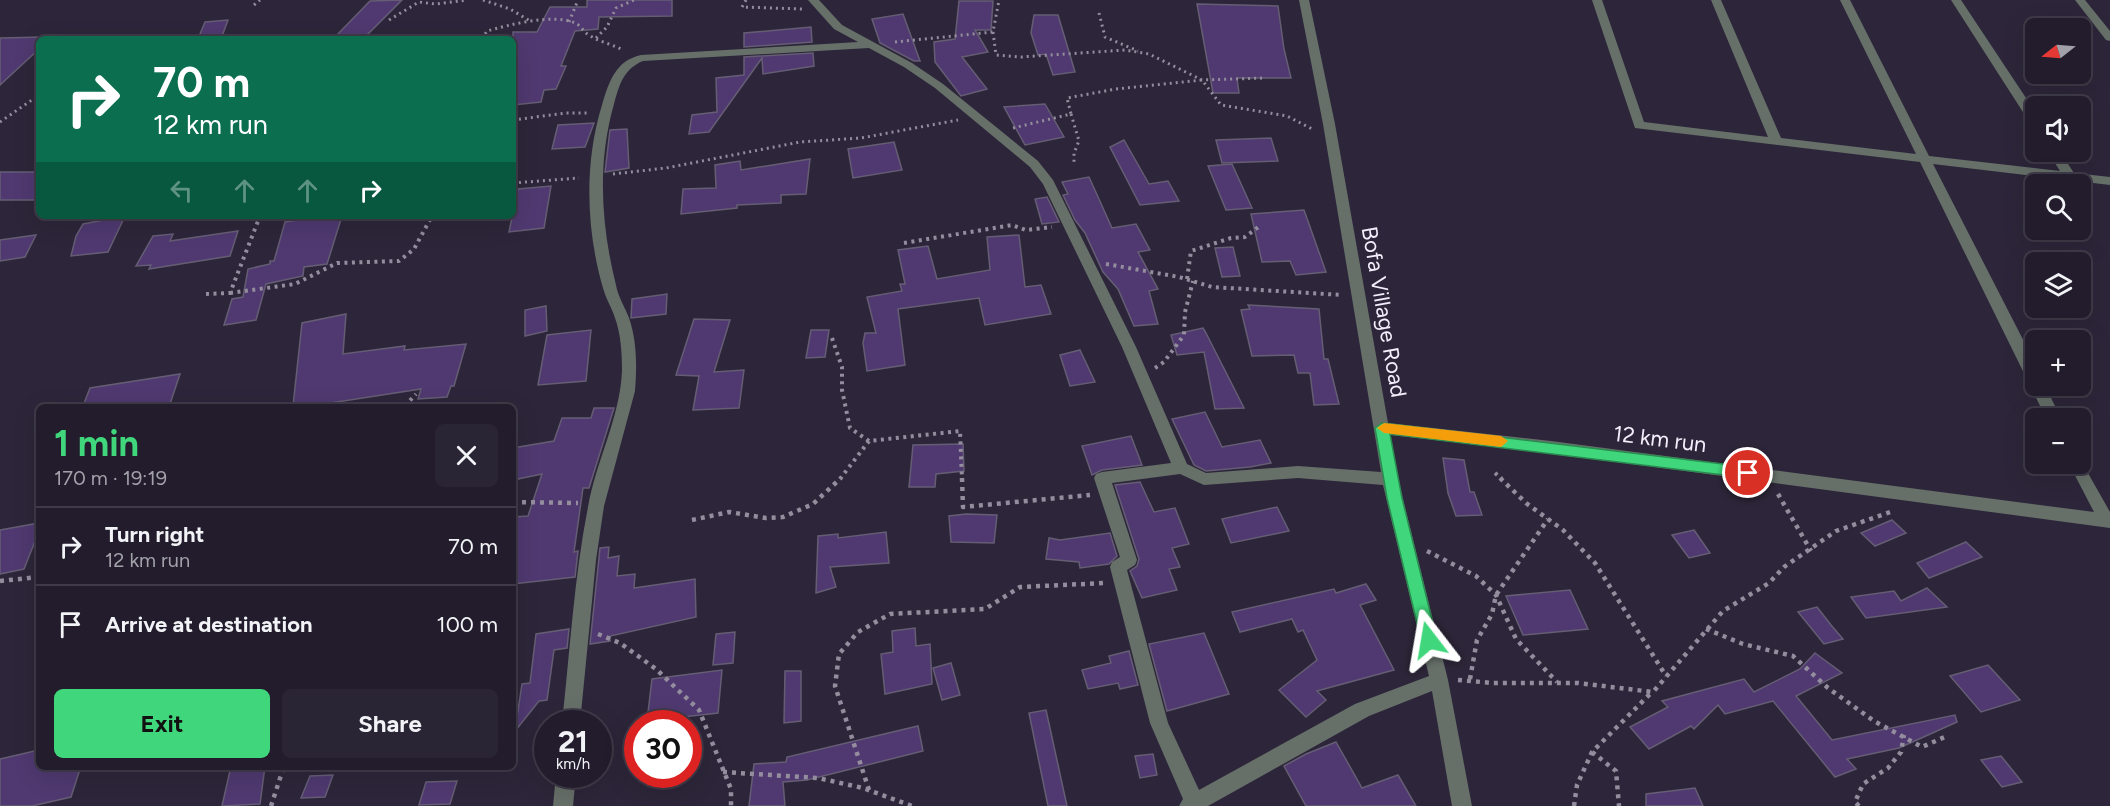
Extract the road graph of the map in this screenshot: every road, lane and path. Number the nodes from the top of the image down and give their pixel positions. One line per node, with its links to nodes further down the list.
1 (260, 0): 14 (path)
2 (467, 0): 17 (path)
3 (483, 0): 18 (path)
4 (578, 0): 19 (path)
5 (634, 0): 22 (path)
6 (746, 0): 15 (path)
7 (999, 0): 20 (path)
8 (1304, 0): 37 (street, Bofa Village Road)
9 (1597, 0): 38 (street)
10 (1716, 0): 38 (street)
11 (1845, 0): 39 (street)
12 (1956, 0): 30 (street)
13 (2080, 0): 23 (street)
14 (254, 5)
15 (817, 5): 24 (street)
16 (1099, 13): 25 (path)
17 (389, 20)
18 (531, 22): 19 (path); 21 (path)
19 (569, 22): 22 (path)
20 (993, 32): 24 (path); 25 (path)
21 (484, 36)
22 (596, 38): 26 (path)
23 (2110, 38)
24 (871, 45): 26 (street); 33 (street)
25 (1144, 53): 28 (path)
26 (622, 68): 31 (street)
27 (1266, 78): 28 (path)
28 (1202, 80): 32 (path); 37 (path)
29 (36, 97): 35 (path)
30 (2025, 106)
31 (604, 113): 34 (path); 42 (street)
32 (1071, 114): 36 (path); 40 (path)
33 (976, 116): 36 (street); 42 (path)
34 (516, 120)
35 (0, 122)
36 (995, 133): 48 (street)
37 (1332, 139): 56 (street, Bofa Village Road)
38 (1776, 141): 39 (street)
39 (1923, 159): 41 (street); 58 (street)
40 (1074, 164)
41 (2046, 174)
42 (596, 176): 45 (path); 72 (street)
43 (2091, 179): 44 (street)
44 (2110, 181)
45 (516, 183)
46 (259, 219): 54 (path)
47 (430, 219): 54 (path)
48 (1071, 225): 50 (path); 51 (street)
49 (1261, 225): 52 (path)
50 (904, 243)
51 (1088, 261): 52 (path); 59 (street)
52 (1187, 279): 53 (path)
53 (1193, 281): 56 (path); 59 (path)
54 (230, 293): 55 (path)
55 (206, 294)
56 (1358, 296): 62 (street, Bofa Village Road)
57 (832, 338): 63 (path)
58 (2025, 359)
59 (1142, 376): 64 (street)
60 (416, 394): 61 (path)
61 (407, 404)
62 (1382, 428): 67 (street, 12 km run); 68 (street, Bofa Village Road)
63 (869, 441): 69 (path); 74 (path)
64 (1181, 468): 68 (street); 69 (street)
65 (1495, 472): 73 (path)
66 (2083, 474): 75 (street)
67 (1770, 476): 70 (street, 12 km run); 77 (path)
68 (1390, 479): 76 (street, Bofa Village Road)
69 (1109, 494): 80 (street)
70 (1929, 497): 75 (street, 12 km run); 77 (path)
71 (516, 502): 72 (path)
72 (597, 503): 82 (street)
73 (1548, 519): 81 (path); 84 (path)
74 (692, 520)
75 (2108, 520)
76 (1404, 538): 81 (path); 86 (street, Bofa Village Road)
77 (1811, 551): 83 (path)
78 (36, 578): 79 (path)
79 (0, 581)
80 (1121, 582): 96 (path); 97 (street)
81 (1496, 595): 85 (path); 87 (path)
82 (582, 628): 89 (street); 94 (path)
83 (1706, 629): 84 (path); 90 (path)
84 (1666, 676): 88 (path)
85 (1470, 679): 86 (path); 87 (path)
86 (1439, 680): 97 (street); 102 (street, Bofa Village Road)
87 (1558, 683): 88 (path)
88 (1653, 692): 92 (path)
89 (573, 710)
90 (1904, 735): 91 (path); 105 (path)
91 (1947, 736)
92 (1592, 752): 103 (path); 104 (path)
93 (284, 770): 98 (path)
94 (723, 772): 96 (path); 100 (path)
95 (564, 788): 99 (street)
96 (869, 790): 101 (path)
97 (1191, 804)
98 (271, 806)
99 (562, 806)
100 (730, 806)
101 (912, 806)
102 (1462, 806)
103 (1574, 806)
104 (1619, 806)
105 (1859, 806)

